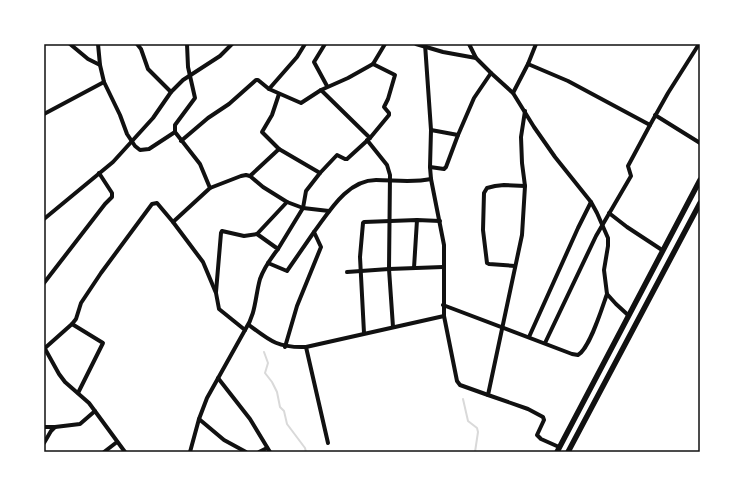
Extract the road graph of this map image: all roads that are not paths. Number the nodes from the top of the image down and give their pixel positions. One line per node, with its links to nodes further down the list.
1 (70, 44): 17 (street)
2 (98, 44): 17 (street)
3 (137, 44): 24 (street)
4 (187, 44): 19 (street)
5 (232, 44): 19 (street)
6 (305, 44): 22 (street)
7 (325, 44): 21 (street)
8 (385, 44): 15 (street)
9 (416, 44): 13 (street)
10 (469, 44): 14 (street)
11 (536, 44): 16 (street)
12 (699, 44): 29 (street)
13 (424, 46): 14 (street); 31 (street)
14 (476, 58): 18 (street)
15 (373, 64): 21 (street); 34 (street)
16 (528, 64): 25 (street); 30 (street)
17 (100, 65): 20 (street)
18 (490, 73): 25 (street); 33 (street)
19 (190, 74): 24 (street); 32 (street)
20 (104, 82): 28 (street); 36 (street)
21 (327, 86): 23 (street)
22 (269, 90): 26 (street); 35 (street)
23 (321, 90): 26 (street); 34 (street)
24 (171, 92): 36 (street)
25 (513, 93): 27 (street)
26 (279, 94): 38 (street)
27 (525, 111): 46 (street); 49 (street)
28 (44, 114)
29 (655, 115): 30 (street); 37 (street)
30 (650, 125): 53 (street)
31 (432, 130): 33 (street); 39 (street)
32 (175, 132): 35 (street); 36 (street)
33 (458, 135): 39 (street)
34 (368, 139): 40 (street); 45 (street)
35 (181, 141): 47 (street)
36 (132, 142): 41 (street)
37 (700, 143)
38 (279, 149): 40 (street); 42 (street)
39 (430, 167): 43 (street)
40 (320, 173): 51 (street)
41 (99, 174): 54 (street); 71 (street)
42 (250, 176): 47 (street); 48 (street)
43 (431, 179): 45 (street); 56 (street)
44 (700, 180): 63 (street)
45 (391, 181): 52 (street); 58 (street)
46 (525, 186): 65 (street); 65 (street)
47 (210, 188): 57 (street)
48 (287, 202): 51 (street); 61 (street)
49 (591, 202): 59 (street); 83 (street)
50 (700, 203): 105 (street)
51 (303, 208): 52 (street); 62 (street)
52 (329, 211): 60 (street)
53 (609, 213): 59 (street); 63 (street)
54 (44, 219)
55 (417, 220): 56 (street); 58 (street); 67 (street)
56 (440, 221): 66 (street)
57 (173, 222): 72 (street); 77 (street)
58 (390, 222): 68 (street); 69 (street)
59 (603, 225): 73 (street); 84 (street)
60 (314, 232): 64 (street); 86 (street)
61 (257, 234): 62 (street); 72 (street)
62 (278, 249): 64 (street)
63 (662, 250): 75 (street)
64 (268, 263): 78 (street)
65 (515, 266): 80 (street)
66 (444, 267): 67 (street); 74 (street)
67 (414, 268): 68 (street)
68 (389, 269): 69 (street); 79 (street)
69 (361, 270): 70 (street); 82 (street)
70 (347, 272)
71 (44, 283)
72 (216, 293): 81 (street)
73 (607, 294): 75 (street); 84 (street)
74 (443, 305): 76 (street); 80 (street)
75 (628, 315): 99 (street)
76 (444, 316): 79 (street); 90 (street)
77 (72, 324): 85 (street); 89 (street)
78 (249, 325): 81 (street); 86 (street)
79 (393, 327): 82 (street)
80 (502, 327): 83 (street); 90 (street)
81 (245, 330): 88 (street)
82 (364, 333): 87 (street)
83 (529, 337): 84 (street)
84 (545, 343)
85 (45, 347): 89 (street)
86 (285, 347): 87 (street)
87 (306, 347): 97 (street)
88 (218, 378): 92 (street); 98 (street)
89 (78, 392): 91 (street)
90 (488, 395): 99 (street)
91 (95, 411): 93 (street); 95 (street)
92 (199, 419): 102 (street); 103 (street)
93 (55, 426): 94 (street); 96 (street)
94 (44, 427)
95 (117, 442): 100 (street); 101 (street)
96 (44, 443)
97 (328, 443)
98 (268, 450): 104 (street)
99 (558, 450)
100 (104, 452)
101 (125, 452)
102 (190, 452)
103 (246, 452)
104 (259, 452)
105 (568, 452)

